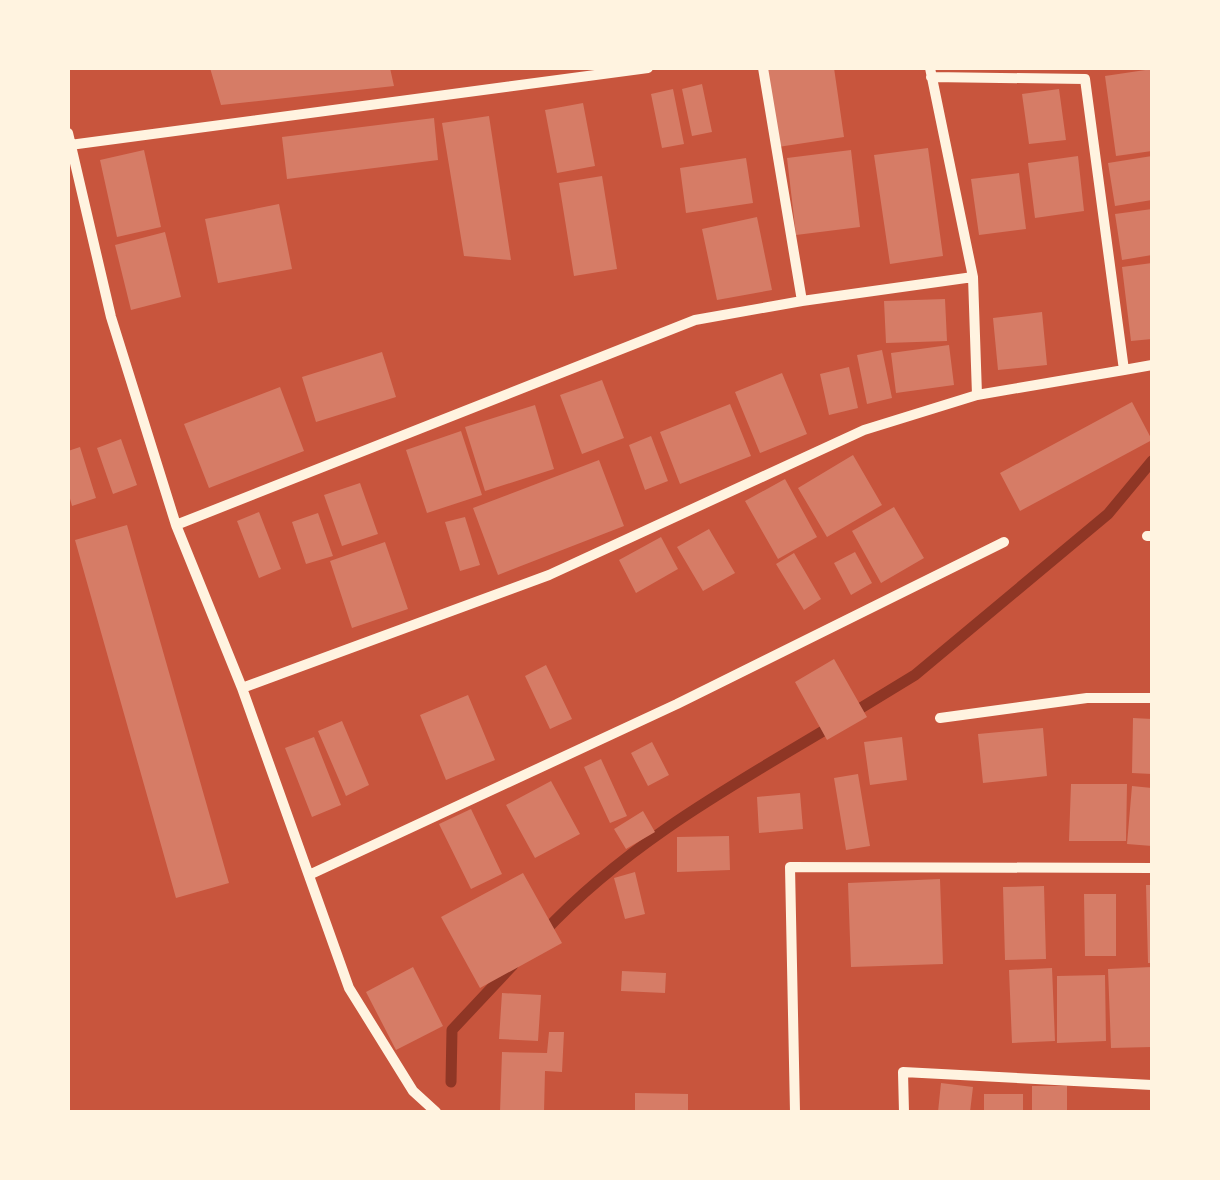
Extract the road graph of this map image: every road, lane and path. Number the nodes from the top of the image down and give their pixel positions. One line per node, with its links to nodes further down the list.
1 (648, 68): 4 (street)
2 (763, 68): 6 (street)
3 (931, 72): 5 (street); 8 (street)
4 (68, 139): 10 (street)
5 (974, 277): 6 (street); 9 (street)
6 (802, 300): 10 (street)
7 (1152, 365): 8 (street)
8 (1124, 370): 9 (street)
9 (978, 395): 12 (street)
10 (176, 525): 12 (street)
11 (1004, 542): 16 (street)
12 (242, 688): 16 (street)
13 (1152, 698): 14 (street)
14 (940, 718)
15 (1152, 868): 19 (street)
16 (308, 875): 18 (street)
17 (1152, 1085): 20 (street)
18 (436, 1112)
19 (795, 1112)
20 (904, 1112)

